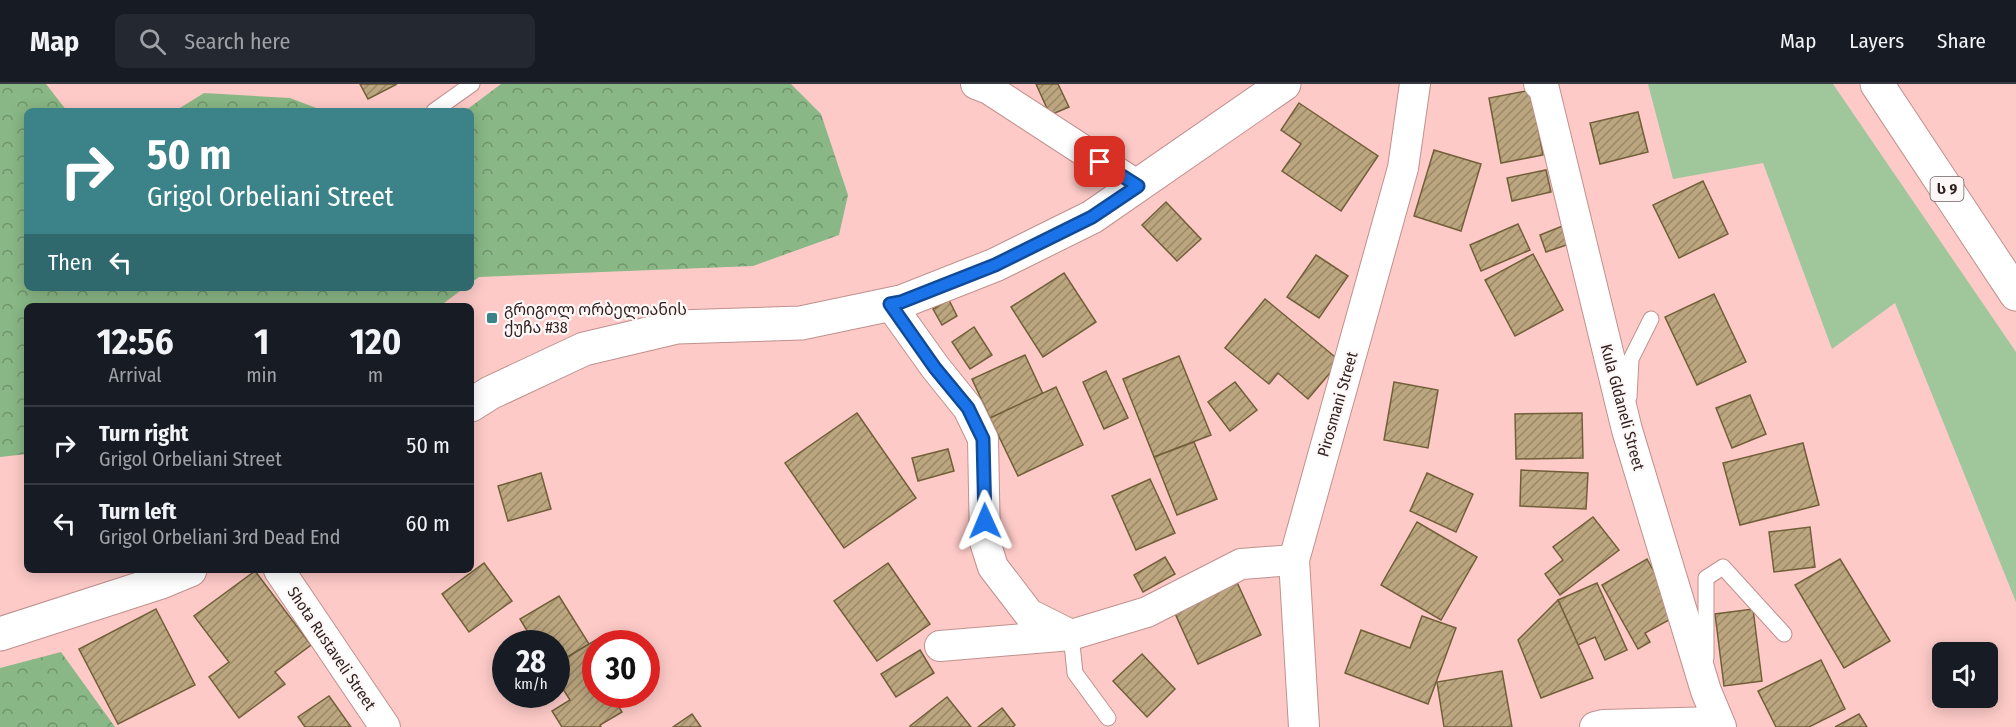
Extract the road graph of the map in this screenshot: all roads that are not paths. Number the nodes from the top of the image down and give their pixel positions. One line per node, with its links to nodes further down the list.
1 (472, 84): 7 (lane)
2 (976, 84): 8 (street)
3 (1284, 84): 8 (main road)
4 (1415, 84): 14 (street, Pirosmani Street)
5 (1539, 84): 13 (street, Kula Gldaneli Street)
6 (1878, 84): 9 (main road, ს 9)
7 (438, 108)
8 (1138, 186): 10 (main road)
9 (2016, 294)
10 (890, 304): 12 (main road); 19 (street)
11 (1651, 319): 13 (lane)
12 (474, 403)
13 (1627, 430): 21 (street, Kula Gldaneli Street)
14 (1294, 560): 19 (street); 25 (street, Pirosmani Street)
15 (183, 573): 17 (main road)
16 (281, 573): 24 (street, Shota Rustaveli Street)
17 (0, 634)
18 (1784, 634): 21 (lane)
19 (1071, 635): 20 (street); 22 (lane)
20 (940, 646)
21 (1706, 691): 23 (street, Kula Gldaneli Street)
22 (1108, 718)
23 (1719, 724): 26 (street)
24 (385, 727)
25 (1304, 727)
26 (1595, 727)

